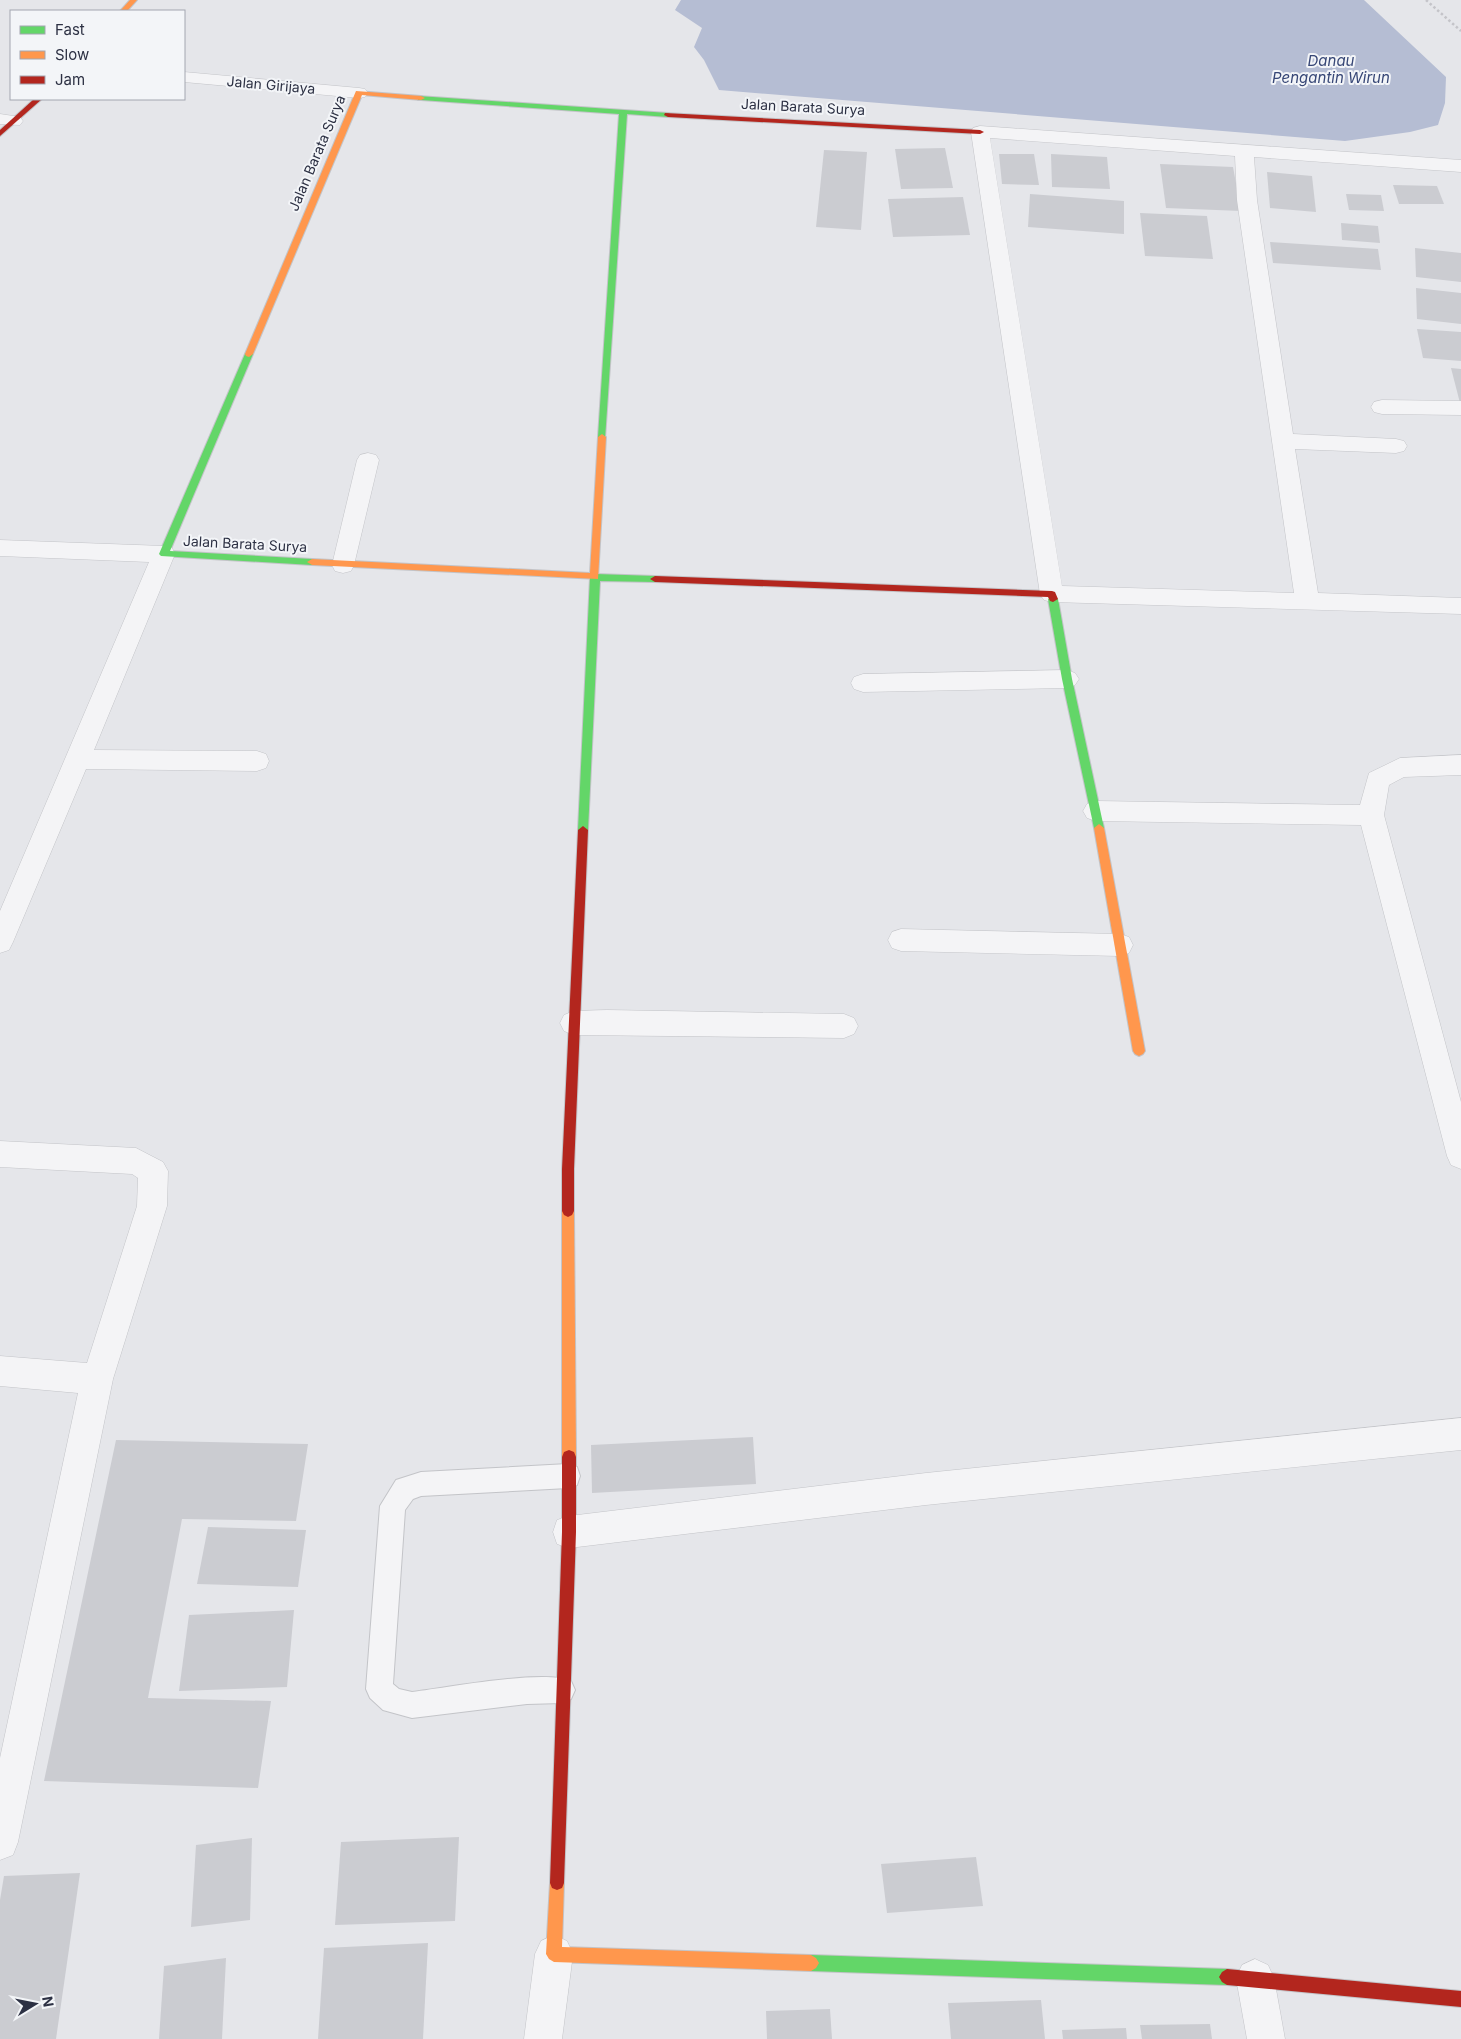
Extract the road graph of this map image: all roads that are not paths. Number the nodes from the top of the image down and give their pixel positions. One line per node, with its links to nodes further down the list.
1 (134, 0): 2 (street)
2 (124, 10)
3 (185, 77): 4 (street, Jalan Girijaya)
4 (359, 92): 6 (street, Jalan Barata Surya); 18 (street, Jalan Barata Surya)
5 (37, 100): 7 (street)
6 (623, 113): 8 (street, Jalan Barata Surya); 20 (street)
7 (7, 120): 9 (street)
8 (980, 132): 10 (street); 21 (street)
9 (0, 134)
10 (1244, 150): 11 (street); 14 (street)
11 (1461, 166)
12 (1382, 407): 13 (street)
13 (1461, 408)
14 (1283, 441): 15 (street); 22 (street)
15 (1396, 446)
16 (368, 460): 19 (street)
17 (0, 548): 18 (street)
18 (164, 554): 19 (street, Jalan Barata Surya); 26 (street)
19 (343, 565): 20 (street, Jalan Barata Surya)
20 (595, 577): 21 (street, Jalan Barata Surya); 34 (street)
21 (1052, 594): 22 (street); 24 (street)
22 (1307, 600): 23 (street)
23 (1461, 606)
24 (1067, 679): 25 (street); 29 (street)
25 (862, 683)
26 (78, 759): 27 (street); 32 (street)
27 (257, 761)
28 (1461, 765): 30 (street)
29 (1096, 811): 30 (street); 33 (street)
30 (1371, 816): 38 (street)
31 (900, 940): 33 (street)
32 (0, 942)
33 (1120, 945): 36 (street)
34 (574, 1023): 35 (street); 42 (street)
35 (844, 1026)
36 (1139, 1051)
37 (0, 1154): 40 (street)
38 (1461, 1156)
39 (0, 1371): 40 (street)
40 (97, 1378): 45 (street)
41 (1461, 1434): 43 (street)
42 (568, 1476): 43 (street); 44 (lane)
43 (569, 1532): 44 (street)
44 (562, 1690): 46 (street)
45 (0, 1842)
46 (554, 1954): 47 (street); 49 (street)
47 (1255, 1978): 48 (street); 50 (street)
48 (1461, 1999)
49 (543, 2039)
50 (1266, 2039)

